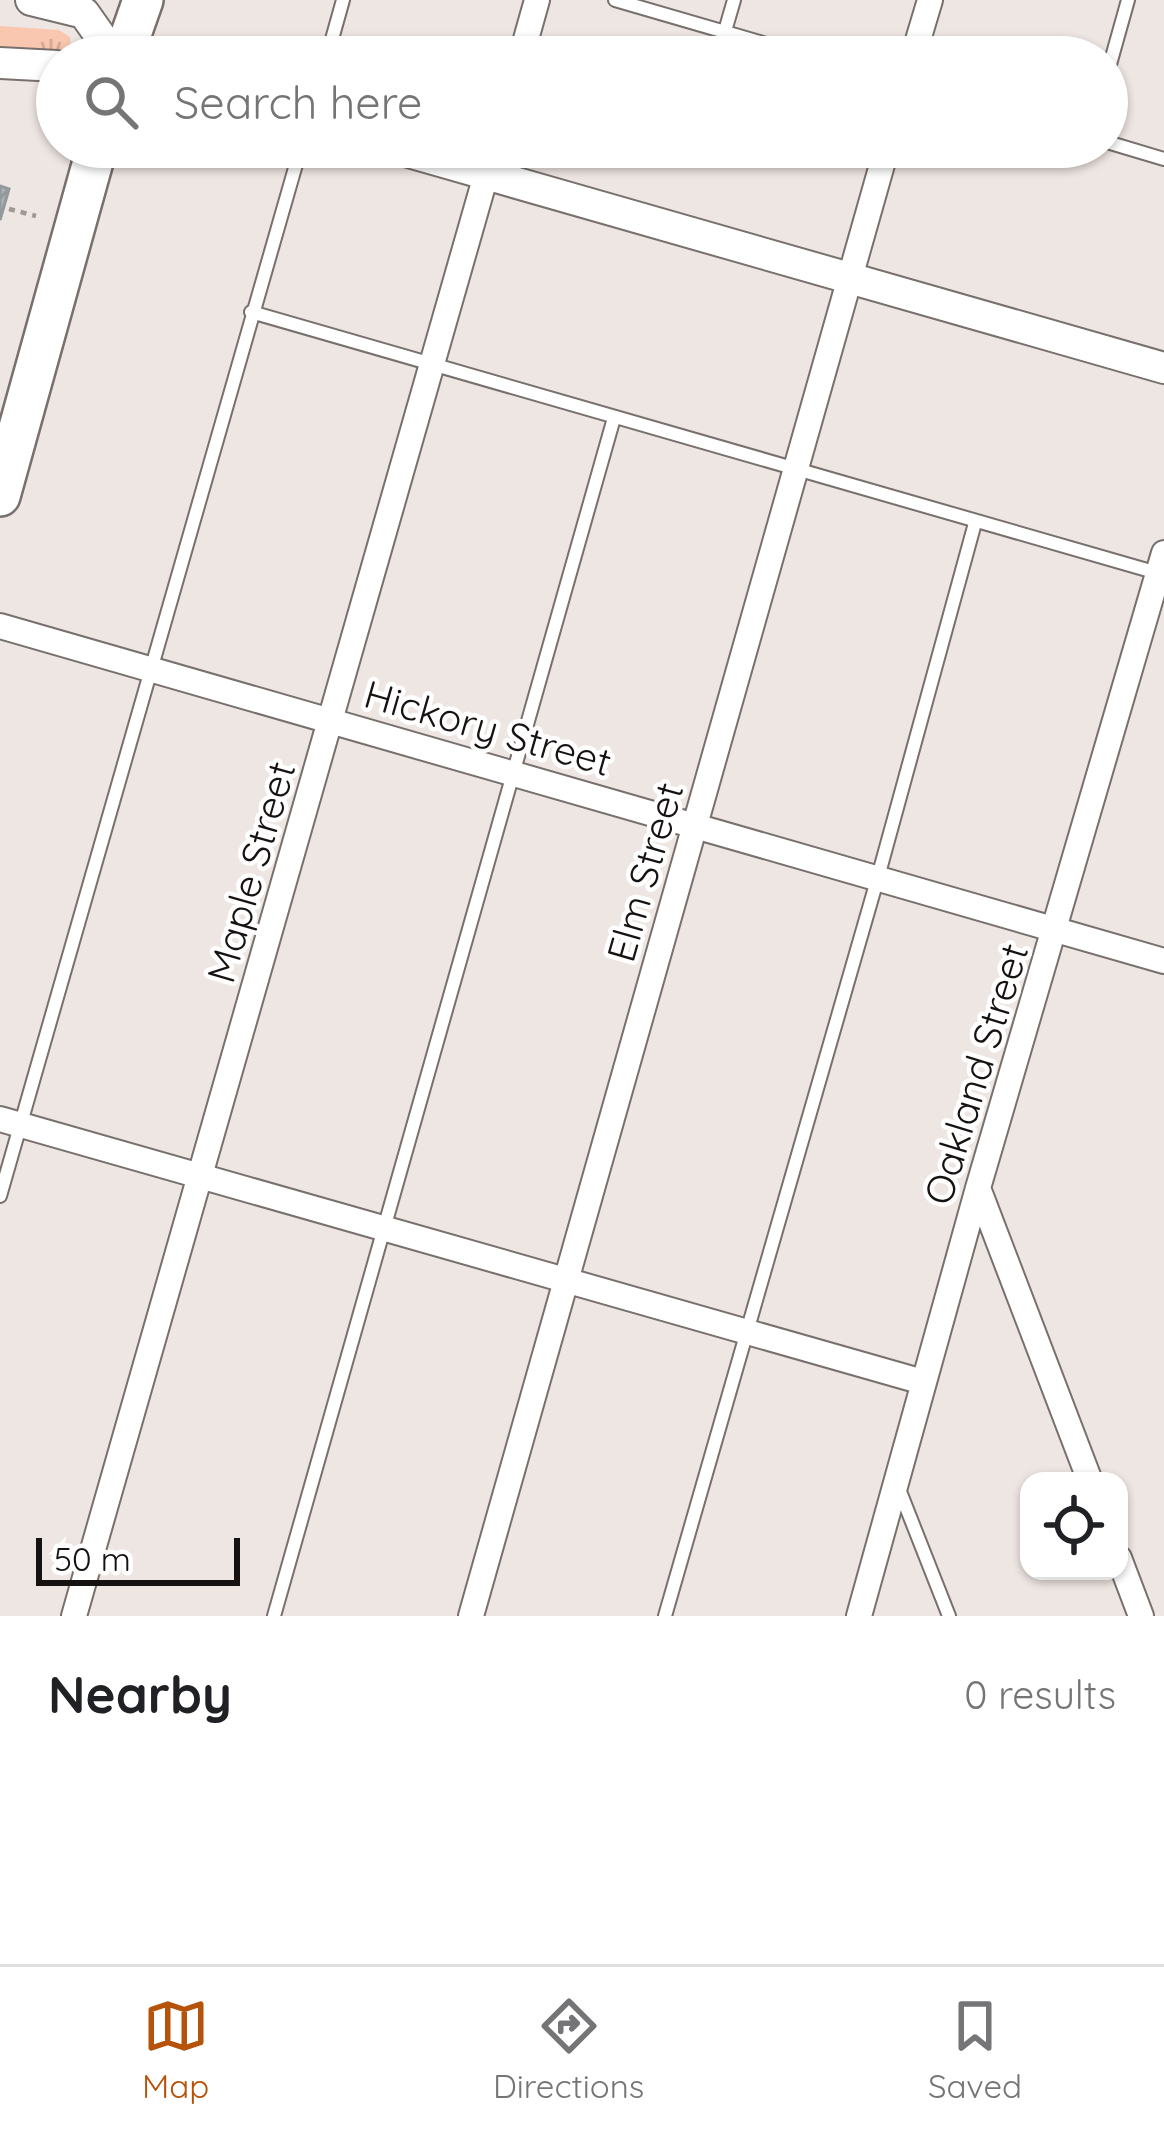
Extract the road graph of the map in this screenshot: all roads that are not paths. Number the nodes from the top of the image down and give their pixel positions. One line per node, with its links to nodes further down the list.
1 (31, 0): 10 (street)
2 (143, 0): 11 (main road)
3 (343, 0): 12 (lane)
4 (537, 0): 13 (street)
5 (615, 0): 9 (lane)
6 (734, 0): 9 (lane)
7 (930, 0): 15 (street)
8 (1128, 0): 16 (lane)
9 (725, 32): 14 (lane)
10 (102, 36)
11 (128, 36)
12 (333, 36)
13 (527, 36)
14 (739, 36)
15 (920, 36)
16 (1118, 36)
17 (0, 63): 18 (street)
18 (36, 65)
19 (1128, 148): 20 (lane)
20 (1164, 159)
21 (91, 168): 32 (main road)
22 (296, 168): 27 (lane)
23 (488, 168): 28 (street, Maple Street)
24 (509, 168): 26 (street)
25 (881, 168): 26 (street, Elm Street)
26 (850, 276): 29 (street); 31 (street, Elm Street)
27 (251, 312): 28 (lane); 36 (lane)
28 (431, 365): 30 (lane); 37 (street, Maple Street)
29 (1164, 368)
30 (614, 418): 31 (lane); 38 (lane)
31 (794, 471): 33 (lane); 39 (street, Elm Street)
32 (0, 496)
33 (975, 523): 34 (lane); 40 (lane)
34 (1162, 567): 41 (street, Oakland Street)
35 (0, 626): 36 (street, Hickory Street)
36 (149, 667): 37 (street, Hickory Street); 43 (lane)
37 (331, 720): 38 (street, Hickory Street); 44 (street, Maple Street)
38 (514, 773): 39 (street, Hickory Street); 47 (lane)
39 (695, 826): 40 (street, Hickory Street); 48 (street, Elm Street)
40 (878, 877): 41 (street, Hickory Street); 49 (lane)
41 (1056, 930): 42 (street, Hickory Street); 45 (street, Oakland Street)
42 (1164, 962)
43 (10, 1122): 44 (street); 46 (lane)
44 (203, 1175): 47 (street); 54 (street, Maple Street)
45 (978, 1188): 50 (street, Oakland Street); 51 (street)
46 (0, 1196)
47 (386, 1227): 48 (street); 55 (lane)
48 (568, 1281): 49 (street); 56 (street, Elm Street)
49 (748, 1333): 50 (street); 57 (lane)
50 (923, 1382): 52 (street, Oakland Street)
51 (1087, 1472)
52 (898, 1486): 58 (street, Oakland Street); 59 (lane)
53 (1127, 1580): 60 (street)
54 (74, 1616)
55 (274, 1616)
56 (471, 1616)
57 (665, 1616)
58 (859, 1616)
59 (949, 1616)
60 (1141, 1616)

